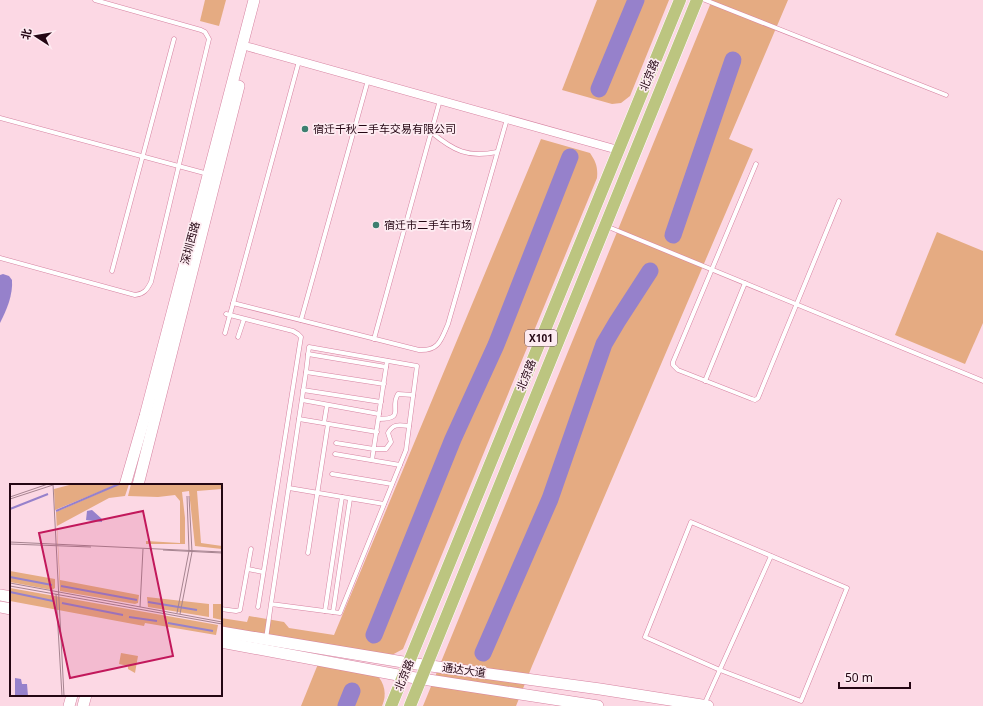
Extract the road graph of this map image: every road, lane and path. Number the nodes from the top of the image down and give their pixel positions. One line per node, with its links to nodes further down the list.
1 (95, 0): 20 (lane)
2 (254, 0): 21 (street, 深圳西路)
3 (262, 0): 8 (street, 深圳西路)
4 (680, 0): 16 (main road, 北京路 / X101)
5 (697, 0): 23 (main road, 北京路 / X101)
6 (705, 0): 11 (lane)
7 (174, 39): 18 (lane)
8 (249, 47): 9 (street); 61 (street, 深圳西路)
9 (299, 61): 10 (street); 28 (lane)
10 (368, 80): 12 (street); 32 (lane)
11 (946, 96)
12 (440, 100): 14 (street); 15 (lane)
13 (0, 118): 18 (lane)
14 (507, 119): 16 (street); 17 (lane)
15 (431, 132): 17 (lane); 35 (lane)
16 (618, 150): 85 (main road, 北京路 / X101)
17 (497, 152): 35 (lane)
18 (142, 157): 20 (lane); 26 (lane)
19 (756, 164): 25 (lane)
20 (178, 167): 21 (lane); 24 (lane)
21 (208, 175): 60 (street, 深圳西路)
22 (839, 201): 29 (lane)
23 (606, 226): 25 (lane); 86 (main road, 北京路 / X101)
24 (0, 258)
25 (712, 269): 27 (lane); 40 (lane)
26 (112, 271)
27 (745, 283): 29 (lane); 40 (lane)
28 (233, 303): 30 (lane); 32 (lane)
29 (796, 304): 40 (lane); 41 (lane)
30 (228, 315): 31 (lane); 33 (lane)
31 (244, 319): 34 (lane); 72 (lane)
32 (301, 320): 35 (lane)
33 (225, 333)
34 (238, 338)
35 (374, 339)
36 (308, 354): 37 (lane); 38 (lane); 39 (lane)
37 (387, 361): 38 (lane); 44 (lane)
38 (386, 367): 42 (lane)
39 (306, 372): 42 (lane); 43 (lane)
40 (705, 381)
41 (983, 381)
42 (384, 384): 46 (lane)
43 (303, 390): 45 (lane); 46 (lane)
44 (413, 395): 50 (lane); 52 (lane)
45 (302, 400): 47 (lane); 49 (lane)
46 (381, 402): 48 (lane)
47 (327, 405): 48 (lane); 51 (lane)
48 (379, 414): 50 (lane)
49 (299, 419): 51 (lane); 63 (lane)
50 (379, 419): 53 (lane)
51 (326, 424): 53 (lane); 64 (lane)
52 (409, 426): 55 (lane); 58 (lane)
53 (377, 432): 55 (lane)
54 (336, 443): 55 (lane)
55 (374, 449): 57 (lane)
56 (335, 454): 57 (lane)
57 (372, 460): 58 (lane)
58 (400, 465): 62 (lane)
59 (332, 474): 62 (lane)
60 (125, 484)
61 (138, 484)
62 (392, 484): 67 (lane)
63 (289, 488): 64 (lane); 75 (lane)
64 (317, 493): 65 (lane); 69 (lane)
65 (342, 497): 66 (lane); 80 (lane)
66 (350, 499): 67 (lane); 81 (lane)
67 (384, 504): 81 (lane)
68 (251, 548): 71 (lane)
69 (308, 553)
70 (771, 556): 87 (lane); 87 (lane); 87 (lane)
71 (248, 569): 72 (lane); 79 (lane)
72 (263, 572): 77 (lane)
73 (0, 595): 74 (street)
74 (10, 597)
75 (272, 604): 80 (lane); 84 (lane)
76 (0, 607): 78 (street)
77 (258, 607)
78 (10, 609)
79 (222, 609)
80 (325, 611): 81 (lane)
81 (333, 612)
82 (222, 632): 84 (street, 通达大道)
83 (222, 642): 84 (street, 通达大道)
84 (266, 644): 85 (street, 通达大道); 88 (street, 通达大道)
85 (409, 663): 86 (street, 通达大道); 88 (main road, 北京路 / X101)
86 (427, 665): 89 (main road, 北京路 / X101); 92 (street, 通达大道)
87 (720, 670): 98 (lane)
88 (403, 676): 89 (street, 通达大道); 95 (main road, 北京路 / X101)
89 (421, 679): 96 (main road, 北京路 / X101); 97 (street, 通达大道)
90 (72, 696): 93 (street)
91 (86, 696): 94 (street)
92 (680, 704): 98 (street, 通达大道)
93 (69, 706)
94 (83, 706)
95 (391, 706)
96 (410, 706)
97 (598, 706)
98 (706, 706)

